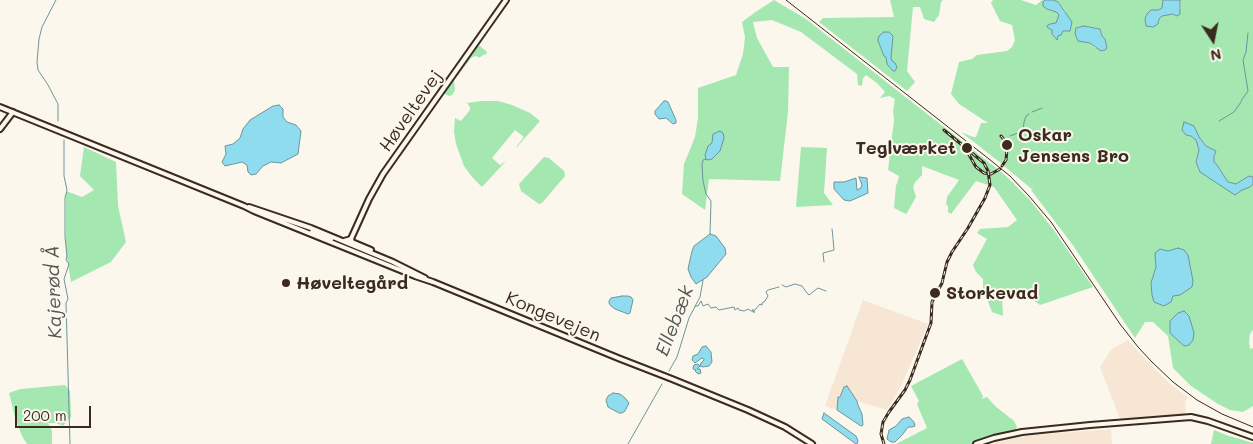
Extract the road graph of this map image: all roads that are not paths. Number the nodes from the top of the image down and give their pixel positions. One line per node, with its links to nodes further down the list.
1 (506, 0): 7 (main road, Høveltevej)
2 (0, 107): 3 (main road, Kongevejen)
3 (13, 112): 4 (main road); 5 (main road, Kongevejen)
4 (0, 129)
5 (244, 206): 6 (main road, Kongevejen); 7 (main road, Kongevejen)
6 (292, 227): 7 (main road); 8 (main road, Kongevejen)
7 (350, 242): 8 (main road); 9 (main road, Kongevejen)
8 (358, 253): 9 (main road, Kongevejen)
9 (433, 282): 10 (main road, Kongevejen)
10 (663, 376): 12 (main road, Kongevejen); 13 (main road, Kongevejen)
11 (1253, 438): 14 (main road)
12 (808, 444)
13 (812, 444)
14 (976, 444)

